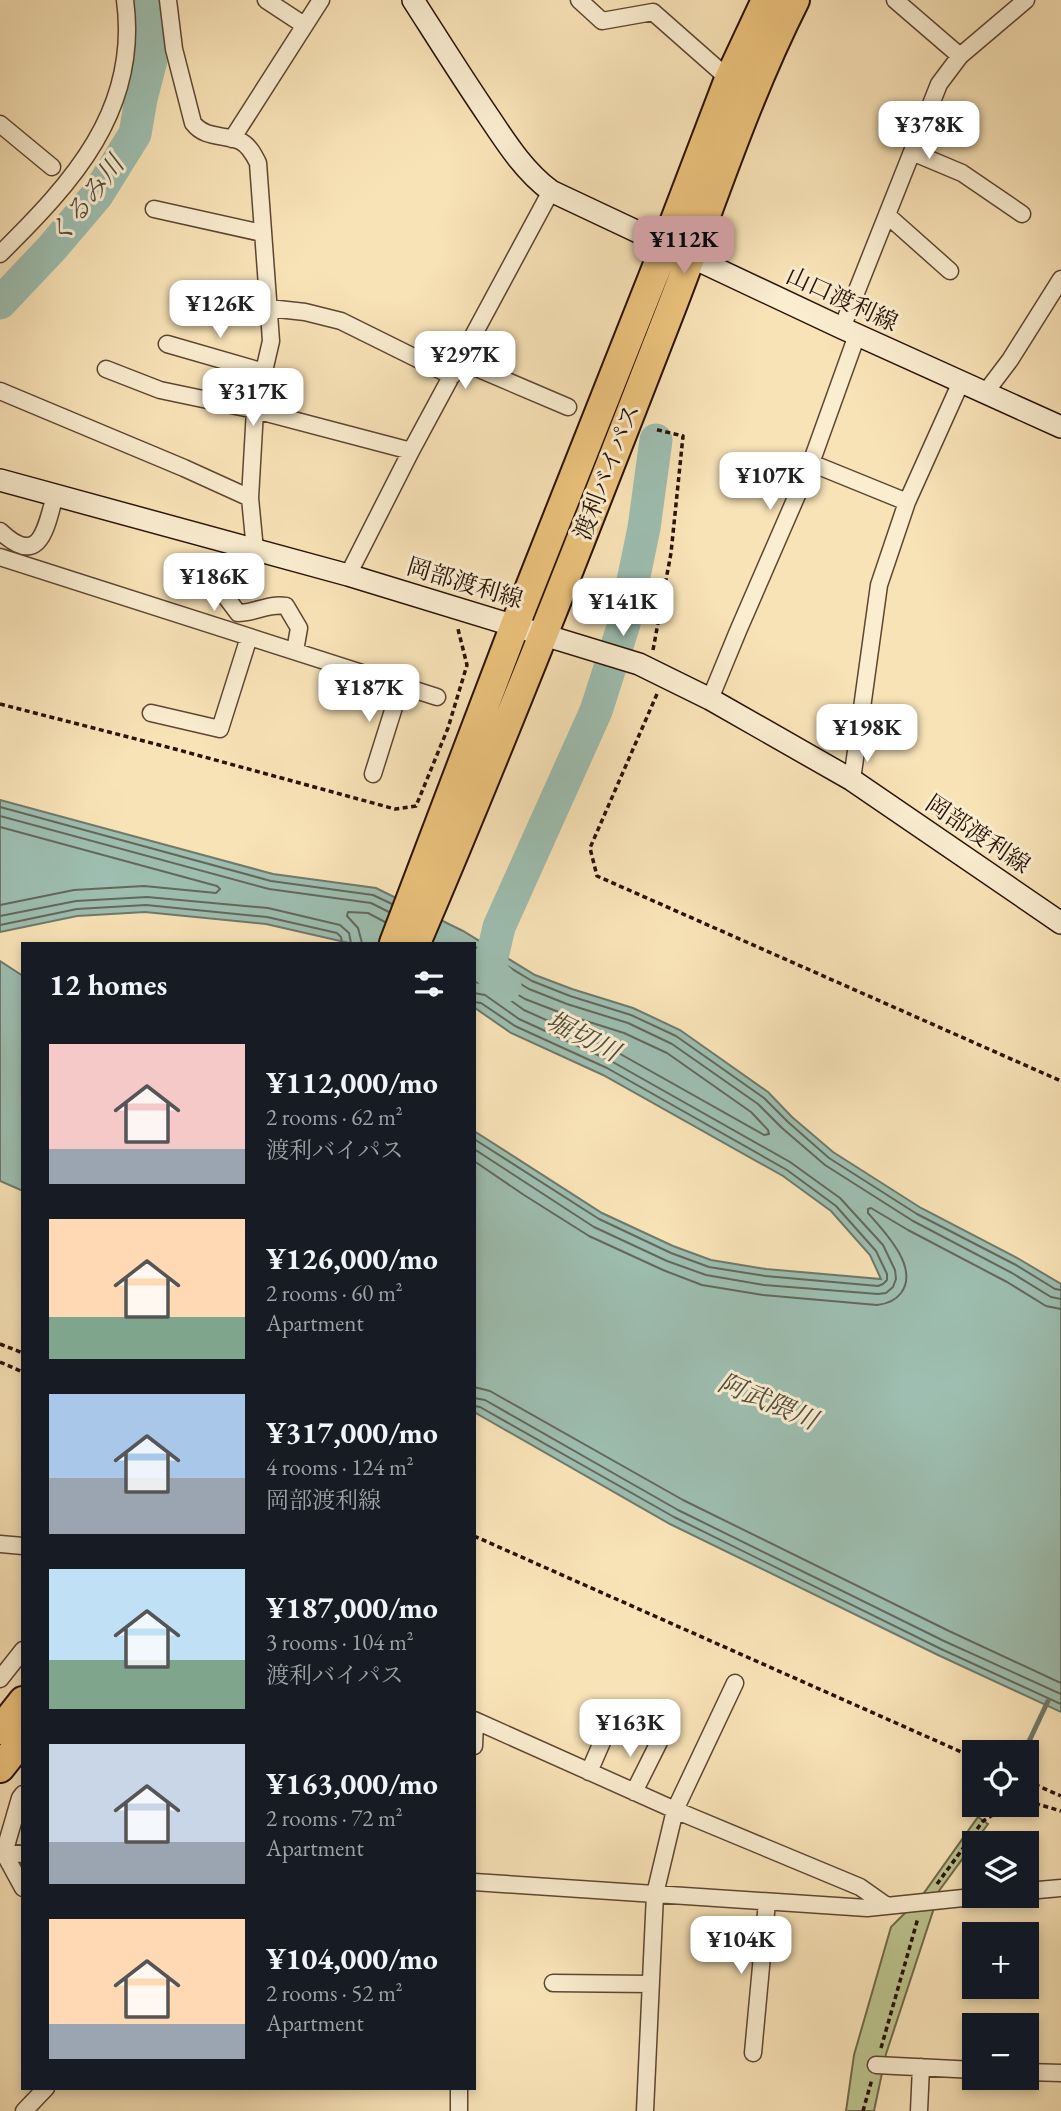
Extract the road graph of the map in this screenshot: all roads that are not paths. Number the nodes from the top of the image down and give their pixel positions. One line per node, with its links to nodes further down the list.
1 (125, 0): 24 (street)
2 (167, 0): 15 (street)
3 (266, 0): 11 (street)
4 (321, 0): 11 (street)
5 (413, 0): 18 (main road, 山口渡利線)
6 (579, 0): 13 (street)
7 (766, 0): 13 (highway, 渡利バイパス)
8 (795, 0): 25 (highway, 渡利バイパス)
9 (895, 0): 12 (street)
10 (1026, 0): 12 (street)
11 (304, 25): 15 (street)
12 (960, 56): 16 (street)
13 (729, 79): 23 (highway, 渡利バイパス)
14 (0, 124): 17 (street)
15 (232, 139): 22 (street)
16 (912, 152): 20 (street); 21 (street)
17 (52, 167)
18 (551, 191): 23 (main road, 山口渡利線); 31 (street)
19 (153, 209): 22 (street)
20 (1023, 214)
21 (887, 215): 26 (street); 29 (street)
22 (262, 233): 28 (street)
23 (666, 244): 25 (main road, 山口渡利線); 50 (highway, 渡利バイパス)
24 (0, 254)
25 (692, 256): 29 (main road, 山口渡利線); 51 (highway, 渡利バイパス)
26 (950, 271)
27 (1061, 279): 36 (street)
28 (269, 308): 31 (street); 33 (street)
29 (849, 332): 34 (main road, 山口渡利線); 41 (street)
30 (167, 344): 33 (street)
31 (456, 368): 37 (street); 40 (street)
32 (106, 369): 38 (street)
33 (264, 372): 38 (street)
34 (961, 382): 36 (main road, 山口渡利線); 45 (street)
35 (0, 391): 44 (street)
36 (985, 393): 39 (main road, 山口渡利線)
37 (568, 407)
38 (255, 410): 40 (street); 44 (street)
39 (1061, 427)
40 (411, 451): 49 (street)
41 (811, 463): 45 (street); 56 (street)
42 (0, 480): 43 (main road, 岡部渡利線)
43 (55, 495): 46 (street); 47 (main road, 岡部渡利線)
44 (250, 498): 47 (street)
45 (907, 502): 59 (street)
46 (0, 531)
47 (256, 550): 49 (main road, 岡部渡利線); 53 (street)
48 (0, 557): 52 (street)
49 (348, 575): 50 (main road, 岡部渡利線)
50 (515, 625): 51 (main road, 岡部渡利線); 60 (highway, 渡利バイパス)
51 (544, 634): 56 (main road, 岡部渡利線); 60 (highway, 渡利バイパス)
52 (248, 636): 53 (street); 57 (street)
53 (295, 651): 54 (street)
54 (401, 685): 55 (street); 58 (street)
55 (438, 697)
56 (710, 699): 59 (main road, 岡部渡利線)
57 (151, 712)
58 (373, 774)
59 (852, 780): 61 (main road, 岡部渡利線)
60 (446, 842): 62 (highway, 渡利バイパス); 63 (highway, 渡利バイパス)
61 (1061, 923)
62 (395, 942)
63 (416, 942)
64 (0, 1544): 65 (street)
65 (21, 1546)
66 (21, 1653): 67 (street)
67 (0, 1679)
68 (735, 1683): 79 (street)
69 (21, 1704): 72 (highway)
70 (612, 1719): 76 (street)
71 (476, 1720): 76 (street)
72 (0, 1730)
73 (21, 1742): 75 (highway)
74 (659, 1742): 77 (street)
75 (0, 1768)
76 (589, 1772): 77 (street)
77 (634, 1792): 79 (street)
78 (21, 1797): 80 (street)
79 (675, 1810): 86 (street); 89 (street)
80 (2, 1852): 81 (street); 83 (street)
81 (21, 1854)
82 (476, 1882): 86 (street)
83 (21, 1885)
84 (1061, 1888): 85 (street)
85 (1039, 1890)
86 (655, 1894): 88 (street); 91 (street)
87 (962, 1898): 89 (street)
88 (767, 1902): 89 (street); 92 (street)
89 (887, 1906)
90 (553, 1983): 91 (street)
91 (651, 1984): 102 (street)
92 (753, 2053)
93 (876, 2065): 94 (street)
94 (921, 2067): 95 (street); 103 (street)
95 (962, 2069)
96 (1039, 2072): 97 (street)
97 (1061, 2073)
98 (44, 2090): 100 (street)
99 (459, 2090): 101 (street)
100 (24, 2111)
101 (459, 2111)
102 (645, 2111)
103 (919, 2111)

